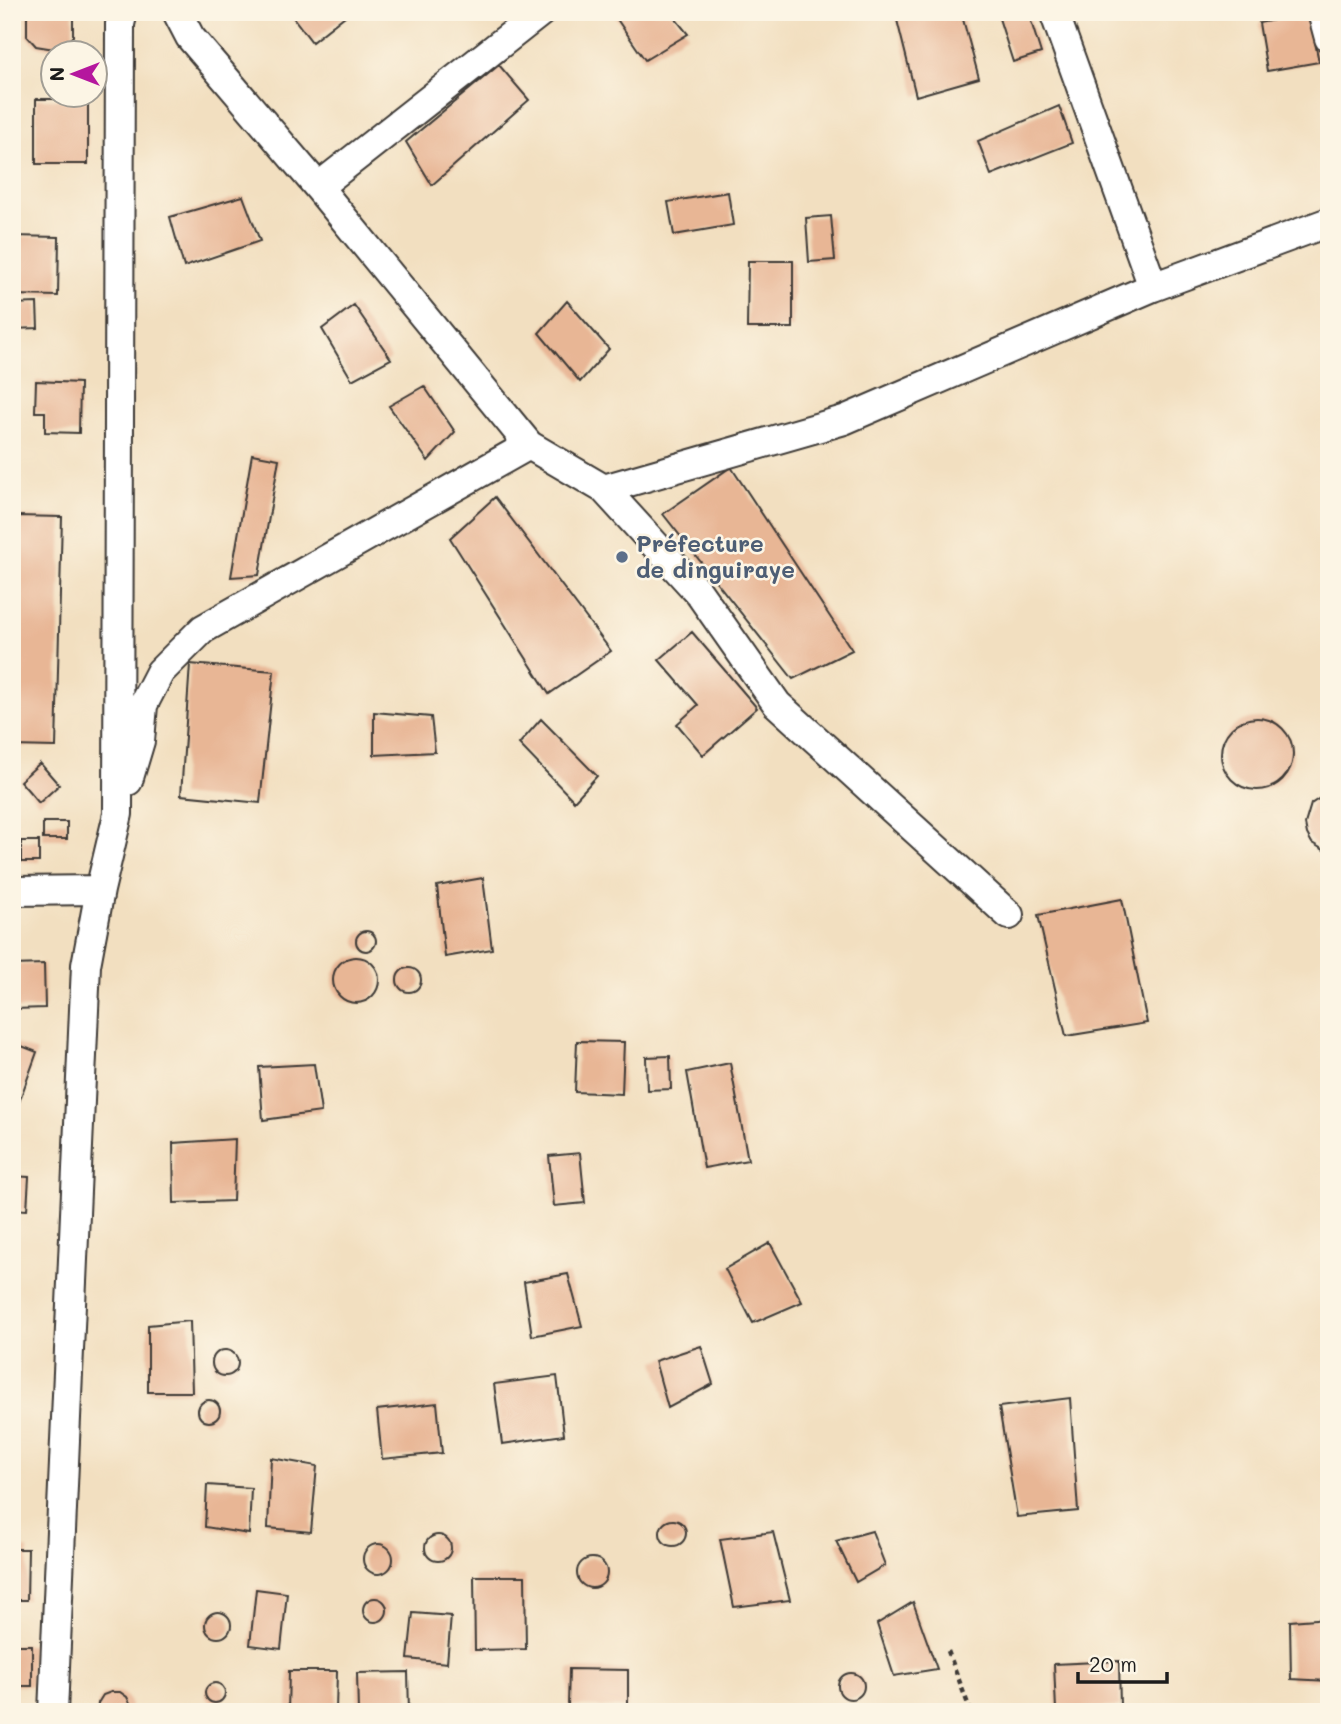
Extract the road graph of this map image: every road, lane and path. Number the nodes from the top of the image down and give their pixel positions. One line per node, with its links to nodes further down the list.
1 (123, 12): 12 (street)
2 (177, 12): 7 (street)
3 (541, 12): 7 (street)
4 (1054, 12): 9 (street)
5 (1322, 12): 6 (street)
6 (1329, 38)
7 (318, 187): 10 (street)
8 (1329, 222): 9 (street)
9 (1153, 287): 11 (street)
10 (529, 444): 11 (street); 12 (street)
11 (604, 489): 15 (street)
12 (118, 814): 13 (street)
13 (100, 890): 14 (street); 17 (street)
14 (12, 891)
15 (1009, 915)
16 (948, 1651): 18 (path)
17 (53, 1712)
18 (971, 1712)

